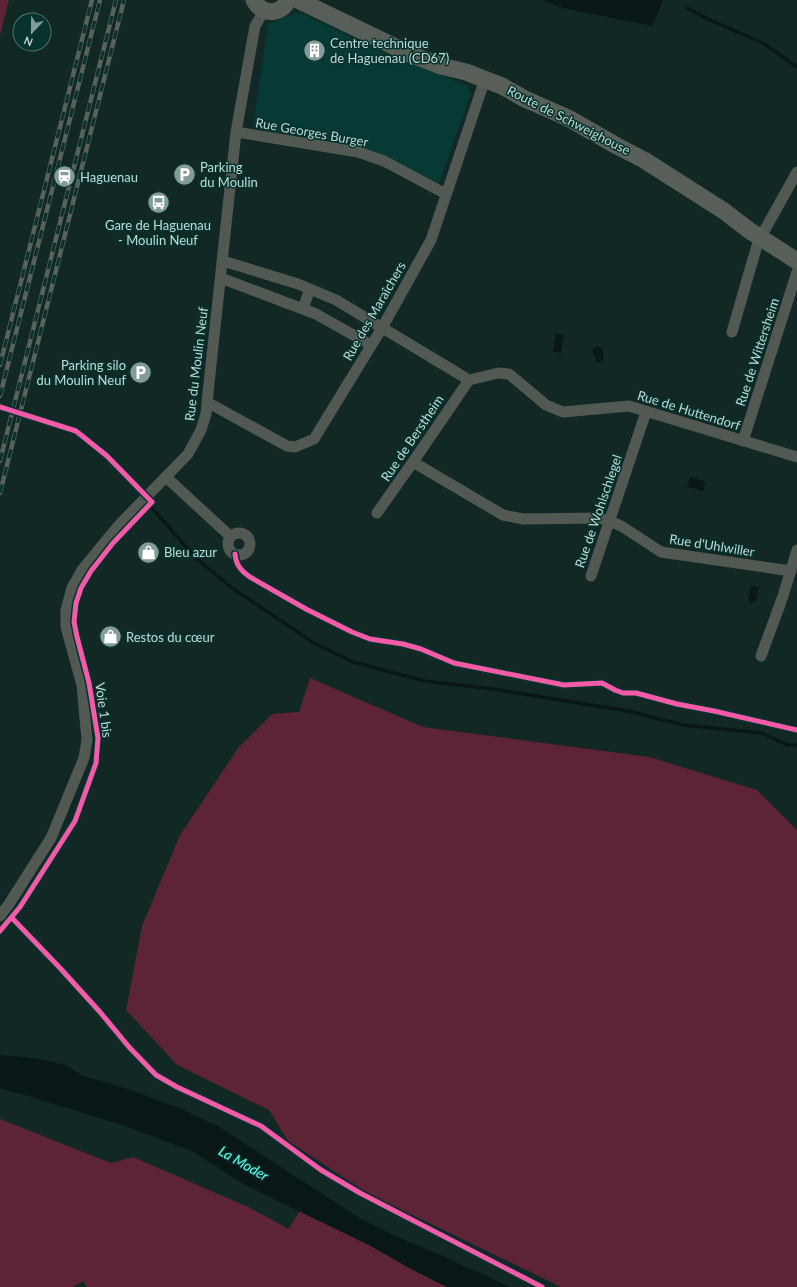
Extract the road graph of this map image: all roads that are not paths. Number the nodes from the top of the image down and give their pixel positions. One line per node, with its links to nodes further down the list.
1 (288, 0): 3 (main road)
2 (298, 0): 4 (main road, Route de Schweighouse)
3 (259, 5): 5 (street, Rue du Moulin Neuf)
4 (485, 79): 7 (street, Rue des Maraîchers); 8 (main road, Route de Schweighouse)
5 (236, 132): 7 (street, Rue Georges Burger); 9 (street, Rue du Moulin Neuf)
6 (797, 172): 8 (street)
7 (446, 194): 15 (street, Rue des Maraîchers)
8 (760, 238): 10 (main road, Route de Schweighouse); 16 (street)
9 (223, 261): 12 (street, Rue du Moulin Neuf); 13 (street)
10 (797, 261)
11 (797, 272): 21 (street, Rue de Wittersheim)
12 (221, 278): 14 (street); 19 (street, Rue du Moulin Neuf)
13 (310, 289): 14 (street); 15 (street)
14 (303, 308): 17 (street)
15 (382, 328): 17 (street, Rue des Maraîchers); 18 (street)
16 (732, 332)
17 (371, 346): 19 (street, Rue des Maraîchers)
18 (469, 380): 20 (street, Rue de Huttendorf); 23 (street, Rue de Berstheim)
19 (208, 402): 24 (street, Rue du Moulin Neuf)
20 (646, 412): 21 (street, Rue de Huttendorf); 26 (street, Rue de Wohlschlegel)
21 (743, 441): 22 (street, Rue de Huttendorf)
22 (797, 457)
23 (413, 462): 25 (street, Rue de Berstheim); 26 (street, Rue d'Uhlwiller)
24 (166, 477): 27 (street); 32 (street, Rue du Moulin Neuf)
25 (377, 513)
26 (610, 521): 29 (street, Rue d'Uhlwiller); 30 (street, Rue de Wohlschlegel)
27 (231, 537)
28 (797, 550): 29 (street)
29 (791, 571): 31 (street)
30 (591, 576)
31 (761, 656)
32 (0, 916)

